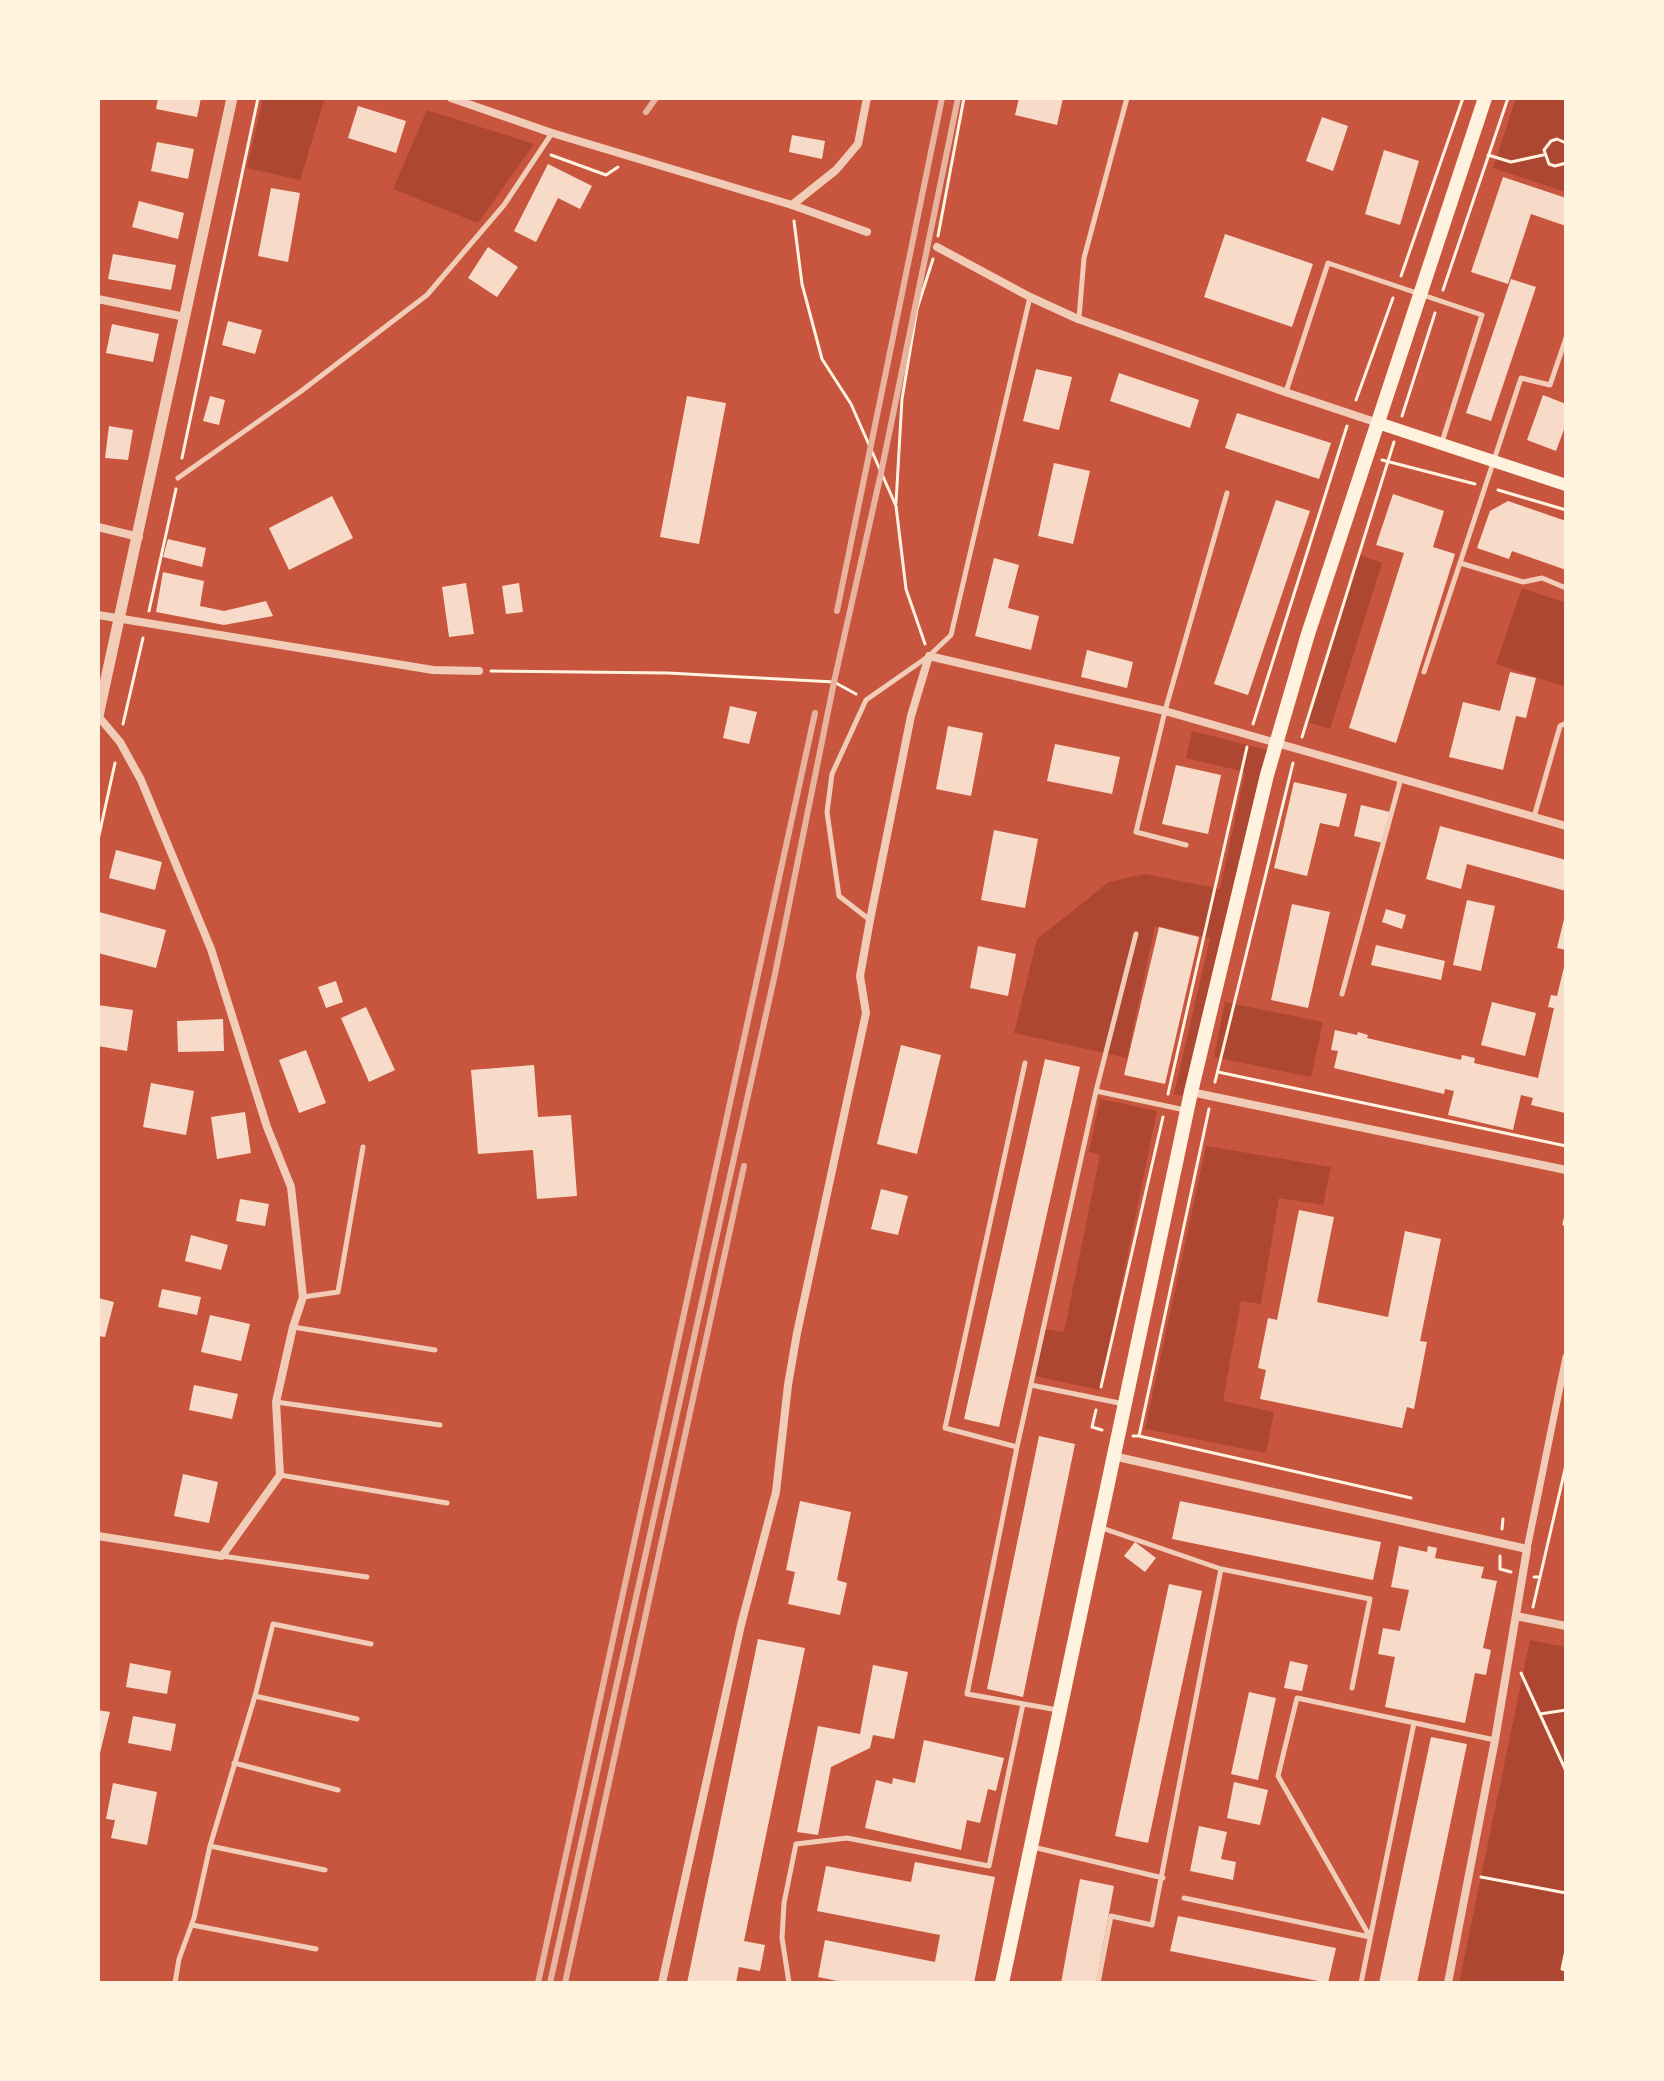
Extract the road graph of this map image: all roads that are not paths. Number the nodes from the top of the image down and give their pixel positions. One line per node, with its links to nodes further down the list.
1 (232, 98): 13 (street)
2 (451, 98): 6 (street)
3 (867, 98): 7 (street)
4 (1127, 98): 14 (lane)
5 (1485, 98): 10 (main road)
6 (552, 133): 7 (street); 20 (lane)
7 (792, 205): 8 (street)
8 (867, 232)
9 (937, 247): 11 (street)
10 (1419, 295): 16 (lane); 17 (main road); 18 (lane)
11 (1030, 297): 14 (street); 29 (lane)
12 (98, 299): 13 (street)
13 (185, 317): 24 (street)
14 (1078, 319): 16 (street)
15 (1566, 338): 19 (lane)
16 (1285, 392): 17 (street)
17 (1378, 423): 18 (main road); 35 (main road)
18 (1442, 442): 19 (main road)
19 (1493, 460): 21 (main road); 25 (lane)
20 (178, 478)
21 (1566, 485)
22 (1227, 493): 32 (lane)
23 (98, 527): 24 (street)
24 (139, 537): 28 (street)
25 (1460, 563): 26 (lane); 31 (lane)
26 (1566, 588)
27 (98, 615): 28 (street)
28 (118, 620): 30 (street); 33 (street)
29 (929, 656): 32 (street); 40 (street); 40 (lane)
30 (479, 671)
31 (1424, 672)
32 (1165, 711): 35 (street); 39 (lane)
33 (98, 716): 49 (street)
34 (1566, 723): 37 (lane)
35 (1276, 743): 36 (street); 45 (main road)
36 (1401, 778): 37 (street); 42 (lane)
37 (1534, 817): 38 (street)
38 (1566, 826)
39 (1186, 845)
40 (870, 920): 88 (street)
41 (1136, 934): 44 (lane)
42 (1342, 994)
43 (1025, 1063): 57 (lane)
44 (1096, 1091): 46 (lane); 53 (lane)
45 (1191, 1092): 46 (main road); 48 (street)
46 (1187, 1110): 55 (main road)
47 (363, 1147): 49 (lane)
48 (1566, 1170)
49 (303, 1297): 50 (street)
50 (293, 1327): 51 (lane); 54 (street)
51 (435, 1350)
52 (1566, 1357): 63 (street)
53 (1031, 1385): 55 (lane); 57 (lane)
54 (276, 1402): 56 (lane); 59 (street)
55 (1124, 1404): 58 (main road)
56 (440, 1425)
57 (1017, 1447): 72 (lane)
58 (1113, 1456): 61 (main road); 63 (street)
59 (280, 1475): 60 (lane); 64 (street)
60 (447, 1503)
61 (1098, 1526): 65 (lane); 73 (main road)
62 (98, 1536): 64 (street)
63 (1527, 1549): 67 (street)
64 (222, 1556): 66 (lane)
65 (1221, 1569): 70 (lane); 82 (lane)
66 (367, 1577)
67 (1516, 1616): 68 (street); 76 (street)
68 (1566, 1626)
69 (371, 1644): 71 (lane)
70 (1352, 1688)
71 (255, 1696): 74 (lane); 77 (lane)
72 (1023, 1704): 73 (lane); 89 (lane)
73 (1059, 1710): 80 (main road)
74 (357, 1719)
75 (1414, 1723): 76 (lane); 85 (lane); 85 (lane)
76 (1495, 1740): 93 (street)
77 (234, 1763): 78 (lane); 79 (lane)
78 (338, 1790)
79 (210, 1846): 81 (lane); 84 (lane)
80 (1032, 1847): 82 (lane); 90 (main road)
81 (325, 1870)
82 (1163, 1878): 91 (lane)
83 (1184, 1898): 85 (lane)
84 (192, 1925): 86 (lane); 87 (lane)
85 (1370, 1937): 92 (lane)
86 (316, 1949)
87 (175, 1983)
88 (662, 1983)
89 (789, 1983)
90 (1002, 1983)
91 (1098, 1983)
92 (1361, 1983)
93 (1448, 1983)

